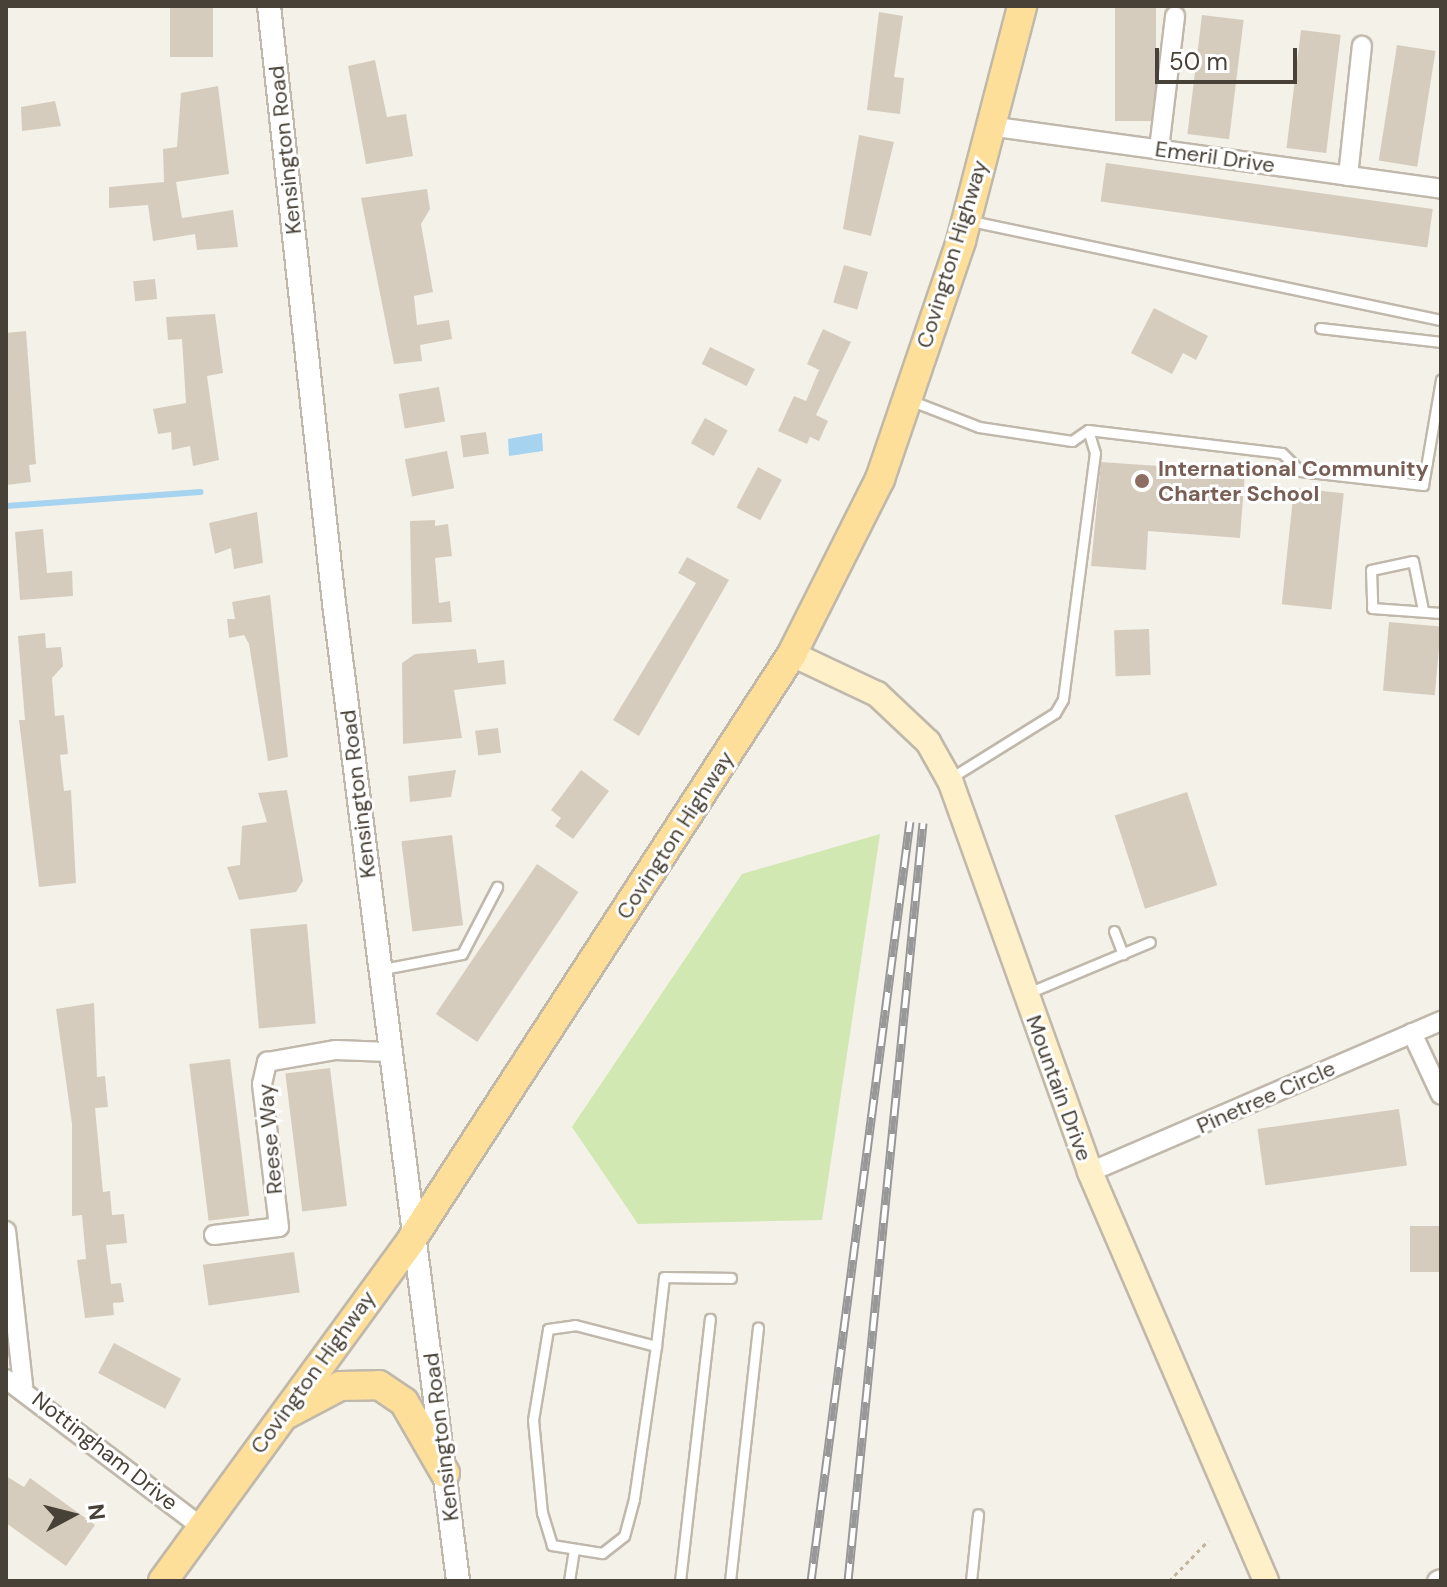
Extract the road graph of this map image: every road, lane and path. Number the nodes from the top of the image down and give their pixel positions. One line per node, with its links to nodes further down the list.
1 (269, 6): 24 (street, Kensington Road)
2 (1022, 6): 5 (main road, Covington Highway)
3 (1175, 16): 6 (street)
4 (1362, 46): 7 (street)
5 (989, 126): 6 (street, Emeril Drive); 9 (main road, Covington Highway)
6 (1159, 149): 7 (street, Emeril Drive)
7 (1348, 176): 8 (street, Emeril Drive)
8 (1441, 189)
9 (964, 220): 10 (lane); 14 (main road, Covington Highway)
10 (1441, 320)
11 (1320, 328): 12 (lane)
12 (1441, 342)
13 (1441, 380): 15 (lane)
14 (907, 398): 15 (lane); 18 (main road, Covington Highway)
15 (1088, 430): 19 (lane)
16 (1423, 610): 16 (lane); 17 (lane)
17 (1441, 613)
18 (792, 654): 19 (main road, Mountain Drive); 33 (main road, Covington Highway)
19 (949, 779): 25 (main road, Mountain Drive)
20 (497, 887): 24 (lane)
21 (1114, 931): 23 (lane)
22 (1150, 942): 23 (lane)
23 (1123, 954): 25 (lane)
24 (379, 970): 28 (street, Kensington Road)
25 (1025, 995): 30 (main road, Mountain Drive)
26 (1441, 1021): 27 (street, Pinetree Circle)
27 (1412, 1033): 29 (street); 30 (street, Pinetree Circle)
28 (389, 1052): 32 (street, Reese Way); 33 (street, Kensington Road)
29 (1441, 1095)
30 (1090, 1172): 52 (main road, Mountain Drive)
31 (6, 1231): 38 (street)
32 (214, 1235)
33 (412, 1239): 39 (main road, Covington Highway); 40 (street, Kensington Road)
34 (731, 1278): 37 (lane)
35 (710, 1319): 48 (lane)
36 (758, 1328): 49 (lane)
37 (656, 1346): 44 (lane); 44 (lane)
38 (14, 1383): 42 (street, Nottingham Drive)
39 (277, 1419): 40 (main road); 42 (main road, Covington Highway)
40 (445, 1473): 46 (street, Kensington Road)
41 (978, 1514): 50 (lane)
42 (202, 1527): 45 (main road, Covington Highway)
43 (1208, 1541): 51 (path)
44 (574, 1551): 47 (lane)
45 (163, 1581)
46 (458, 1581)
47 (569, 1581)
48 (680, 1581)
49 (730, 1581)
50 (971, 1581)
51 (1169, 1581)
52 (1266, 1581)

